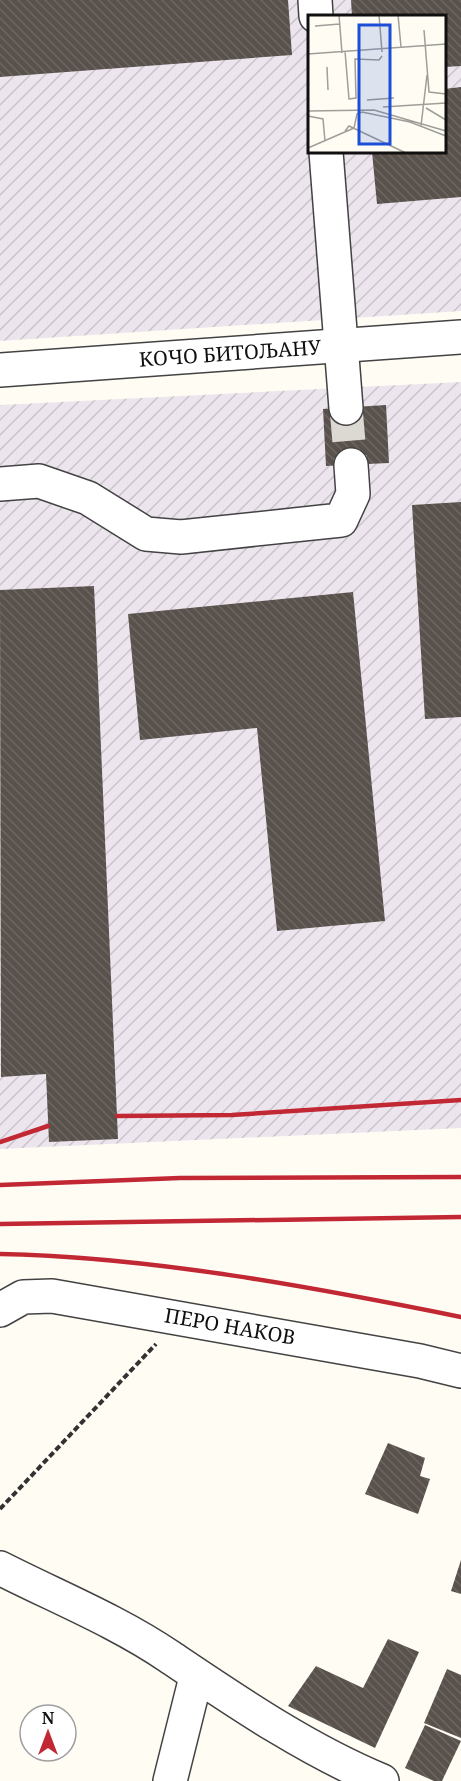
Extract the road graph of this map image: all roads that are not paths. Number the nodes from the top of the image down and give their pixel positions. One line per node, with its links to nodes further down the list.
1 (315, 0): 2 (street)
2 (316, 15)
3 (326, 153): 5 (street)
4 (461, 337): 5 (street, КОЧО БИТОЉАНУ)
5 (340, 345): 6 (street, КОЧО БИТОЉАНУ); 7 (street)
6 (0, 370)
7 (346, 408)
8 (351, 465): 9 (street)
9 (0, 484)
10 (0, 1310): 11 (street, ПЕРО НАКОВ)
11 (461, 1371)
12 (0, 1568): 13 (street)
13 (196, 1677): 14 (street); 15 (street)
14 (170, 1781)
15 (382, 1781)

